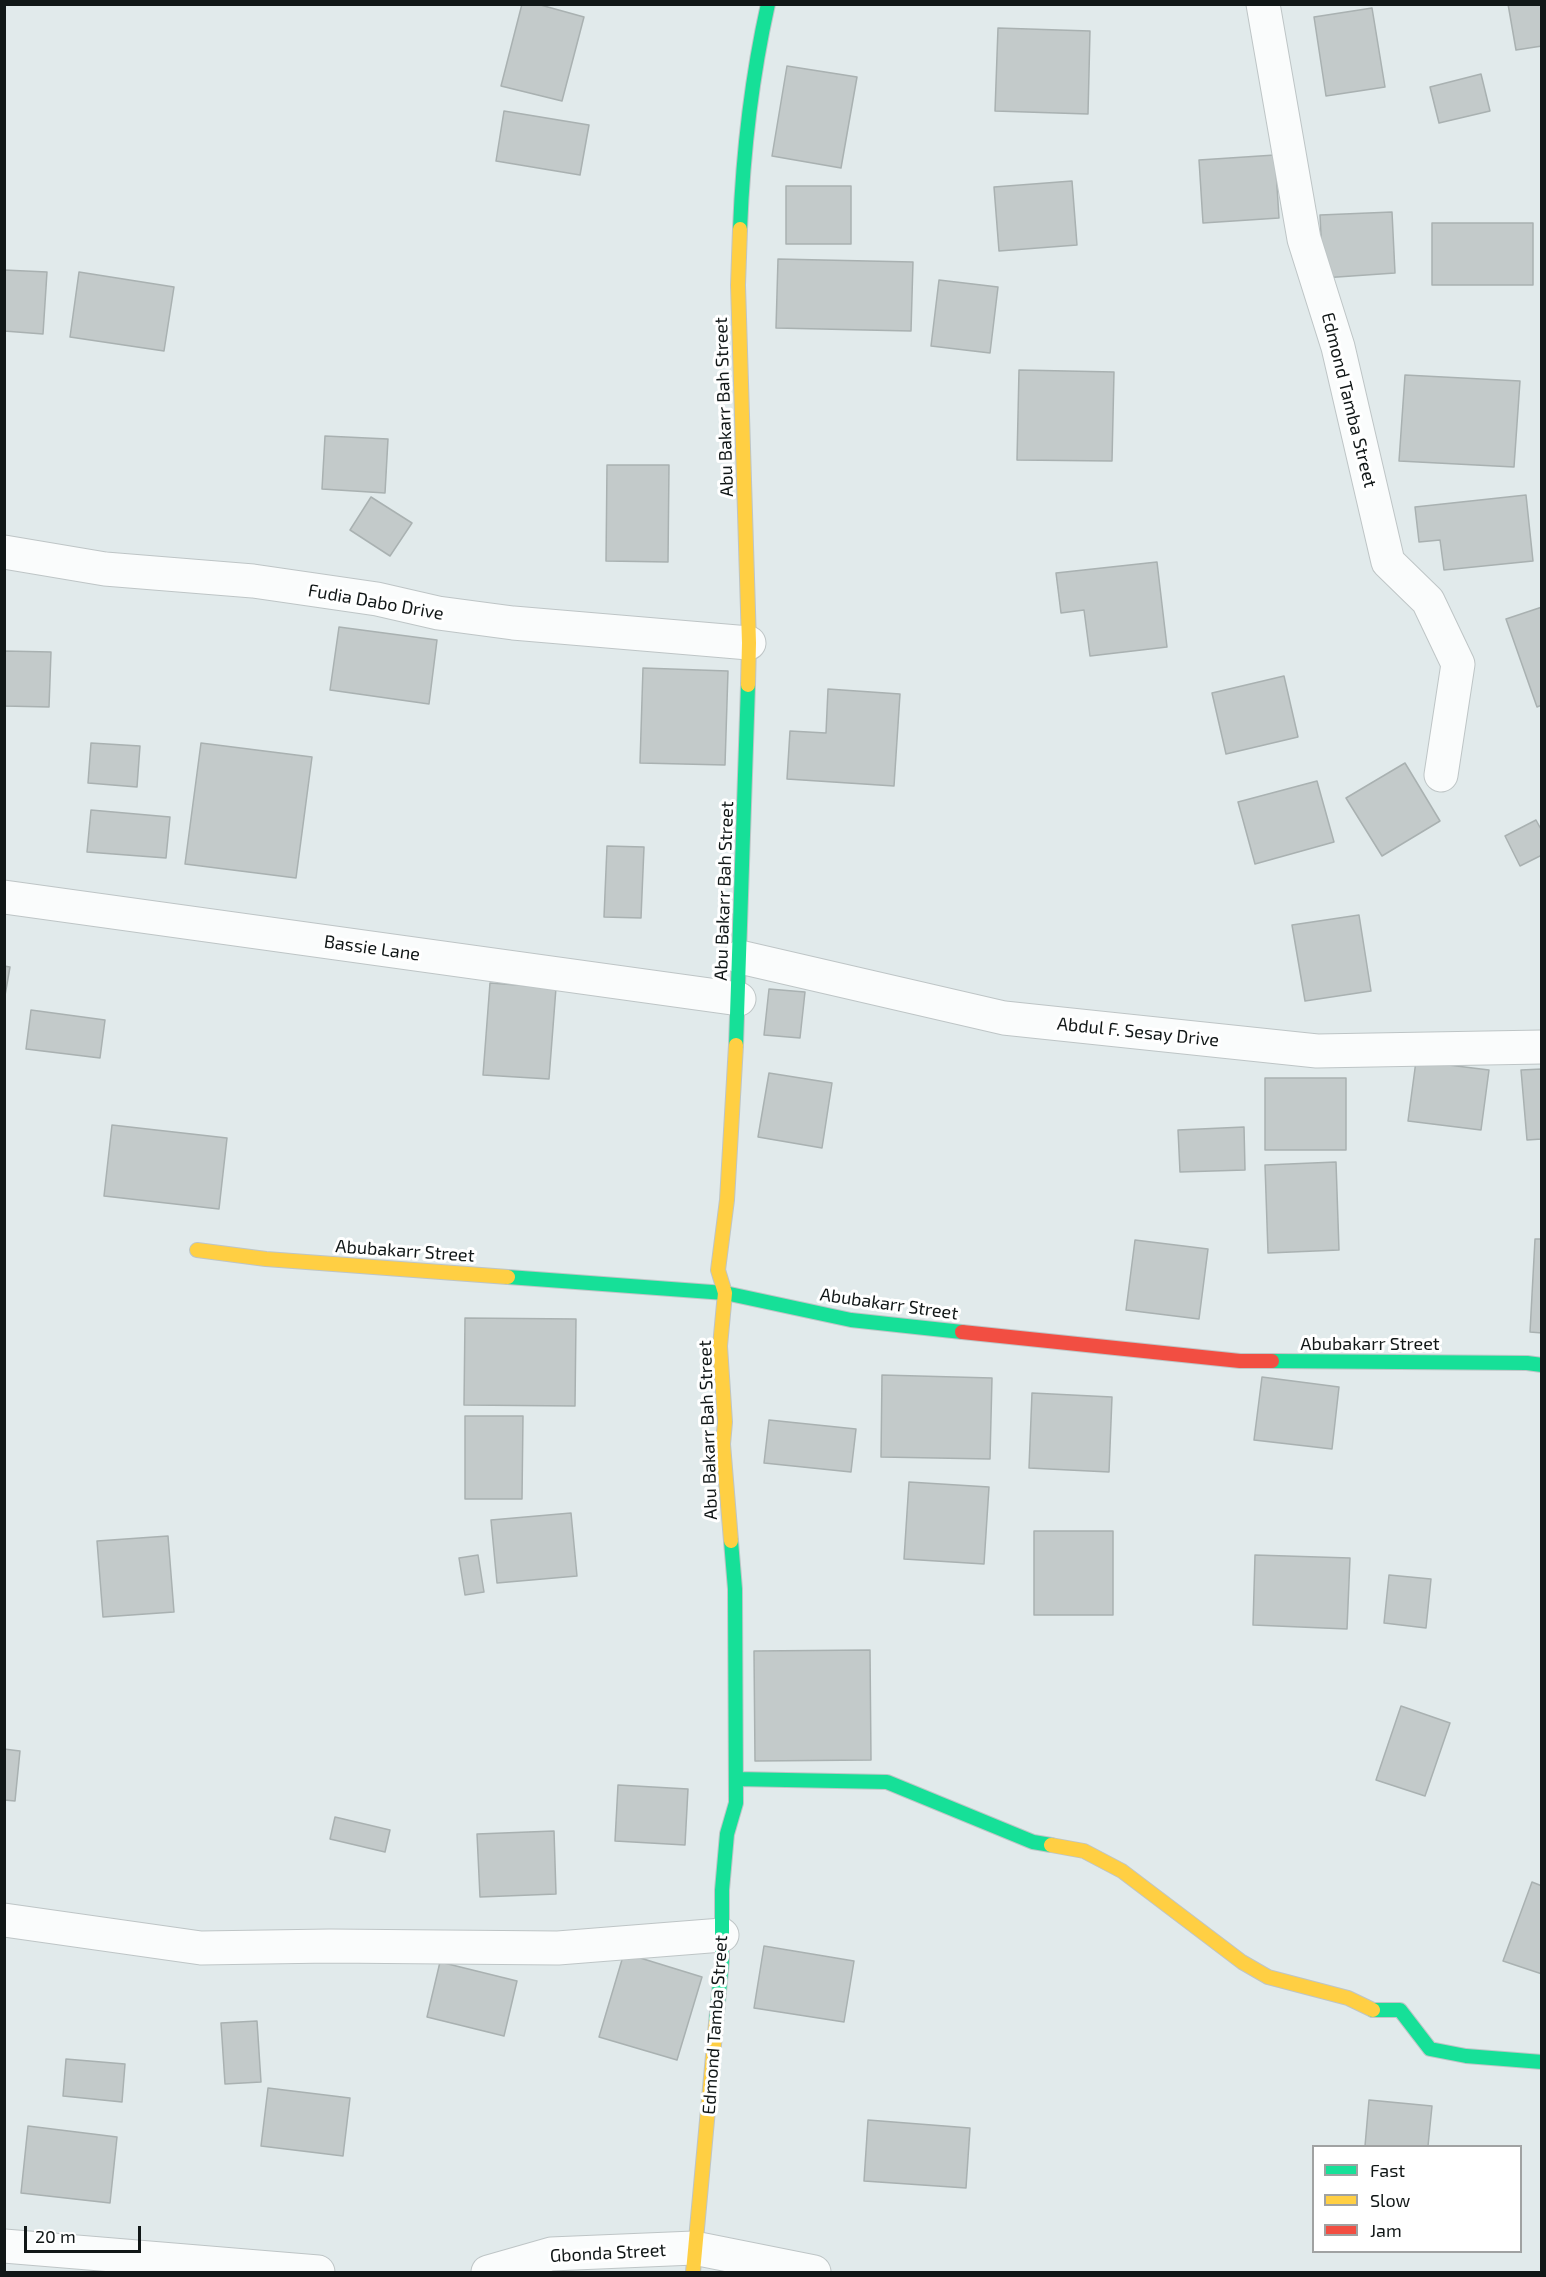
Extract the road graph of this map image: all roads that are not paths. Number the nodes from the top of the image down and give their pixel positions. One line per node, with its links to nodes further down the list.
1 (768, 4): 4 (street, Abu Bakarr Bah Street)
2 (1263, 4): 5 (street, Edmond Tamba Street)
3 (4, 552): 4 (street, Fudia Dabo Drive)
4 (749, 643): 7 (street, Abu Bakarr Bah Street)
5 (1441, 775)
6 (4, 897): 8 (street, Bassie Lane)
7 (740, 957): 8 (street, Abu Bakarr Bah Street); 9 (street, Abdul F. Sesay Drive)
8 (739, 999): 11 (street, Abu Bakarr Bah Street)
9 (1542, 1047)
10 (197, 1250): 11 (street, Abubakarr Street)
11 (725, 1293): 12 (street, Abubakarr Street); 13 (street, Abu Bakarr Bah Street)
12 (1542, 1365)
13 (736, 1779): 15 (street, Edmond Tamba Street); 16 (street)
14 (4, 1920): 15 (street)
15 (722, 1935): 18 (street, Edmond Tamba Street)
16 (1542, 2062)
17 (4, 2246): 19 (street)
18 (694, 2260): 20 (street, Gbonda Street); 21 (street, Gbonda Street)
19 (318, 2272)
20 (488, 2272)
21 (814, 2272)

